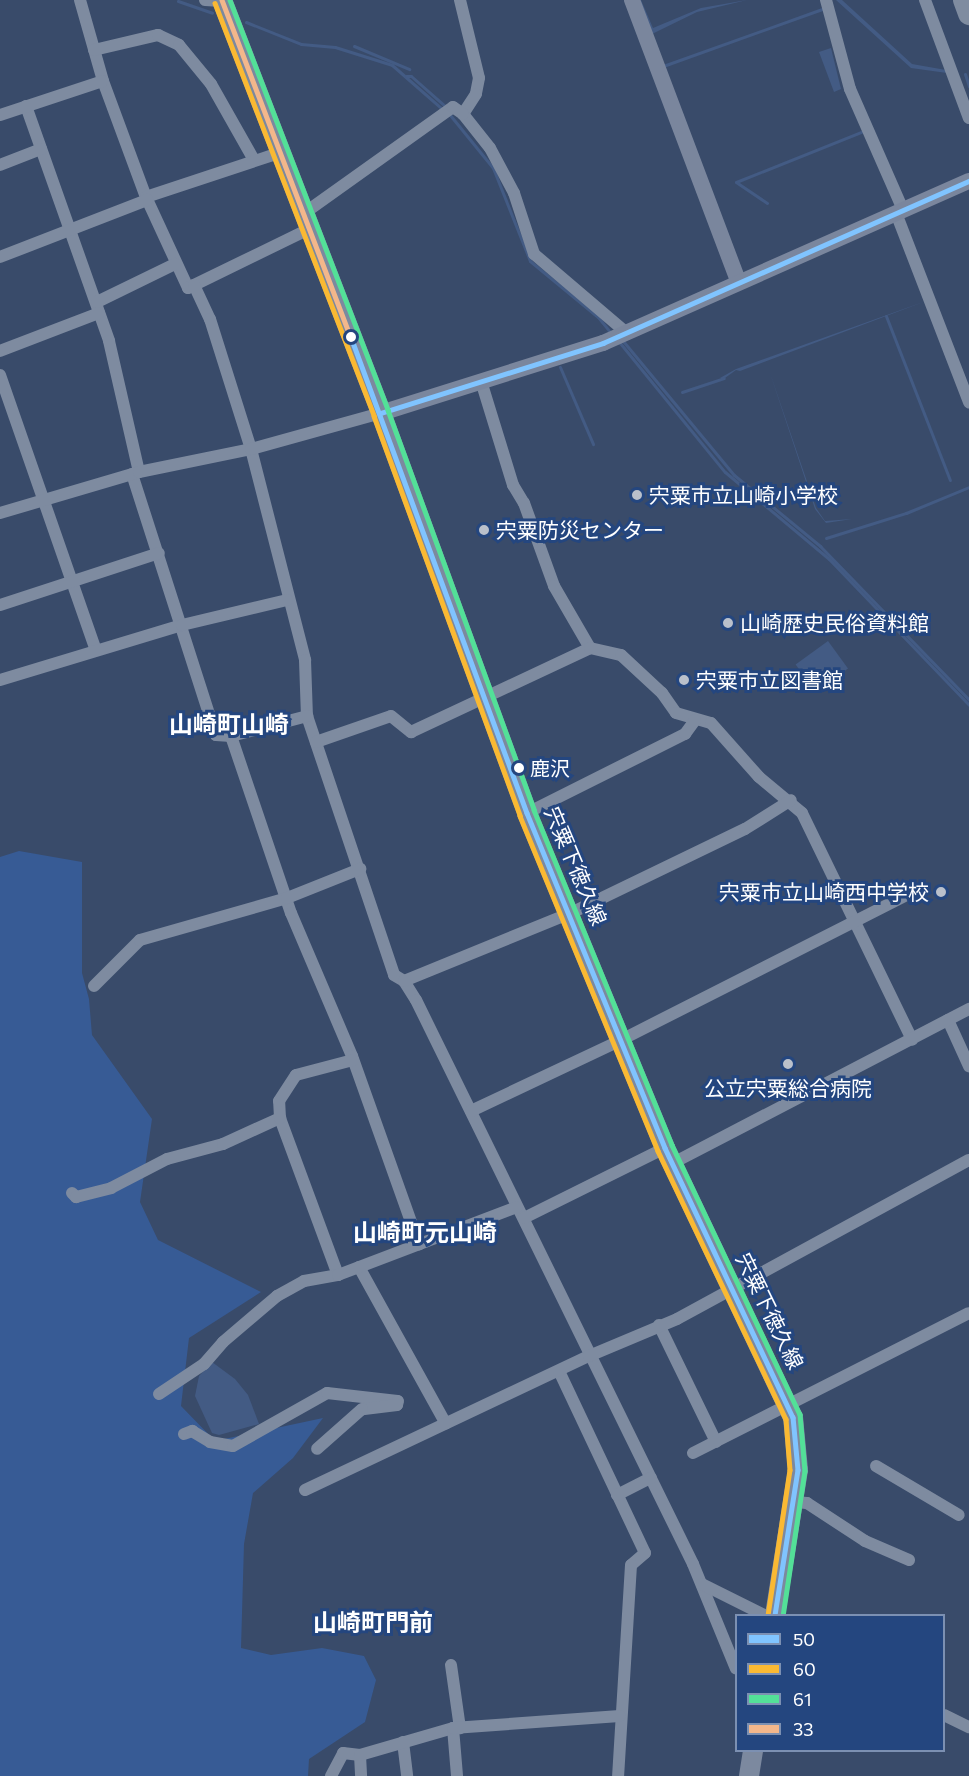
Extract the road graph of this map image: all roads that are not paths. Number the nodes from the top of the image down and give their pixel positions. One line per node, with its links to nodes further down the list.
1 (80, 0): 10 (street)
2 (205, 0): 3 (street)
3 (222, 0): 17 (main road, 宍粟下徳久線)
4 (460, 0): 13 (street)
5 (632, 0): 27 (street)
6 (826, 0): 22 (street)
7 (964, 0): 9 (highway)
8 (928, 1): 15 (street)
9 (969, 14)
10 (94, 50): 11 (street); 18 (street)
11 (103, 81): 12 (street); 21 (street)
12 (26, 106): 14 (street); 16 (street)
13 (463, 114): 23 (street); 30 (street)
14 (0, 115)
15 (969, 118)
16 (41, 149): 19 (street); 24 (street)
17 (279, 153): 18 (street); 23 (main road, 宍粟下徳久線)
18 (254, 160): 21 (street)
19 (0, 165)
20 (969, 181): 22 (street)
21 (147, 198): 24 (street); 26 (street)
22 (900, 212): 27 (street); 34 (street)
23 (306, 222): 28 (street); 35 (main road, 宍粟下徳久線)
24 (71, 230): 25 (street); 29 (street)
25 (0, 257)
26 (176, 264): 28 (street); 29 (street)
27 (738, 281): 30 (street)
28 (194, 285): 36 (street)
29 (98, 308): 31 (street); 37 (street)
30 (628, 334): 33 (street)
31 (0, 351)
32 (0, 375): 38 (street)
33 (480, 381): 35 (street); 45 (street)
34 (969, 402)
35 (381, 413): 36 (street); 48 (main road, 宍粟下徳久線)
36 (251, 449): 37 (street); 42 (street)
37 (136, 473): 38 (street); 40 (street)
38 (45, 501): 39 (street); 41 (street)
39 (0, 513)
40 (159, 553): 41 (street); 44 (street)
41 (74, 582): 43 (street); 46 (street)
42 (287, 600): 44 (street); 49 (street)
43 (0, 605)
44 (182, 625): 46 (street); 51 (street)
45 (590, 648): 48 (street); 50 (street)
46 (96, 650): 47 (street)
47 (0, 680)
48 (483, 699): 52 (street); 54 (main road, 宍粟下徳久線)
49 (307, 716): 51 (street); 52 (street)
50 (695, 720): 53 (street); 54 (street)
51 (231, 736): 57 (street)
52 (316, 742): 55 (street)
53 (791, 800): 58 (street); 59 (street)
54 (527, 813): 58 (main road, 宍粟下徳久線)
55 (360, 869): 57 (street); 60 (street)
56 (907, 895): 59 (street)
57 (286, 898): 61 (street); 66 (street)
58 (571, 913): 60 (street); 64 (main road, 宍粟下徳久線)
59 (856, 921): 64 (street); 65 (street)
60 (404, 981): 68 (street)
61 (94, 986)
62 (969, 1009): 63 (street)
63 (948, 1020): 65 (street); 67 (street)
64 (621, 1040): 68 (street); 70 (main road, 宍粟下徳久線)
65 (912, 1040): 70 (street)
66 (353, 1059): 69 (street); 75 (street)
67 (969, 1066)
68 (471, 1110): 73 (street)
69 (280, 1118): 72 (street); 77 (street)
70 (669, 1155): 74 (street); 78 (main road, 宍粟下徳久線)
71 (969, 1160): 78 (street)
72 (72, 1193)
73 (517, 1207): 74 (street); 75 (street)
74 (524, 1218): 81 (street)
75 (419, 1244): 76 (street)
76 (360, 1267): 77 (street); 85 (street)
77 (338, 1275): 83 (street)
78 (731, 1287): 80 (street); 84 (main road, 宍粟下徳久線)
79 (969, 1313): 84 (street)
80 (659, 1325): 81 (street); 87 (street)
81 (589, 1356): 82 (street); 91 (street)
82 (559, 1371): 85 (street); 93 (street)
83 (159, 1394)
84 (789, 1407): 87 (street); 94 (main road, 宍粟下徳久線)
85 (446, 1424): 92 (street)
86 (184, 1434): 88 (street)
87 (716, 1442): 89 (street)
88 (317, 1449)
89 (693, 1453)
90 (876, 1466): 95 (street)
91 (651, 1478): 93 (street); 97 (street)
92 (305, 1490)
93 (617, 1496): 103 (street)
94 (794, 1502): 96 (street); 99 (main road, 宍粟下徳久線)
95 (959, 1515)
96 (909, 1560)
97 (702, 1584): 98 (street); 101 (street)
98 (762, 1614)
99 (775, 1614)
100 (451, 1665): 105 (street)
101 (735, 1666)
102 (945, 1715): 104 (street)
103 (620, 1716): 105 (street); 113 (street)
104 (969, 1727)
105 (456, 1728): 106 (street); 112 (street)
106 (403, 1742): 108 (street); 111 (street)
107 (753, 1752): 114 (main road)
108 (360, 1755): 109 (street); 110 (street)
109 (331, 1776)
110 (361, 1776)
111 (407, 1776)
112 (457, 1776)
113 (618, 1776)
114 (749, 1776)

